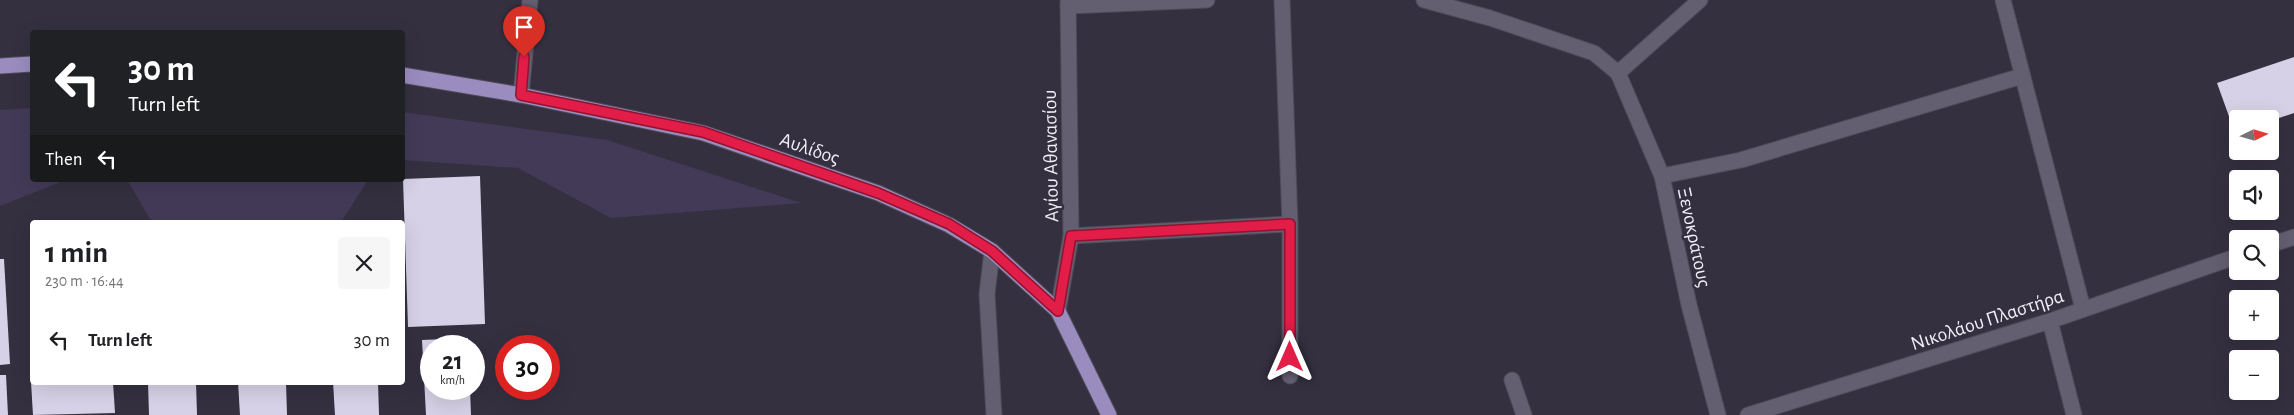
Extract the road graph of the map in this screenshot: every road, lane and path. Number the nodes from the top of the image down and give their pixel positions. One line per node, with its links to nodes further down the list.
1 (530, 0): 13 (street)
2 (1207, 0): 7 (street)
3 (1282, 0): 15 (street)
4 (1424, 0): 10 (street)
5 (1700, 0): 10 (street)
6 (2002, 0): 12 (street)
7 (1068, 3): 16 (street, Αγίου Αθανασίου)
8 (30, 64): 9 (main road)
9 (0, 66)
10 (1618, 73): 14 (street, Ξενοκράτους)
11 (405, 75): 13 (main road, Αυλίδος)
12 (2022, 76): 14 (street); 21 (street)
13 (521, 95): 19 (main road, Αυλίδος)
14 (1662, 176): 29 (street, Ξενοκράτους)
15 (1290, 224): 16 (street); 24 (street)
16 (1071, 236): 22 (street, Αγίου Αθανασίου)
17 (2294, 237): 18 (street)
18 (2279, 242)
19 (992, 251): 22 (main road, Αυλίδος); 26 (street)
20 (2229, 259): 21 (street, Νικολάου Πλαστήρα)
21 (2083, 310): 23 (street, Νικολάου Πλαστήρα)
22 (1058, 311): 27 (main road, Αυλίδος)
23 (2050, 321): 30 (street, Νικολάου Πλαστήρα); 31 (street)
24 (1290, 376)
25 (1512, 380): 28 (street)
26 (994, 415)
27 (1109, 415)
28 (1524, 415)
29 (1718, 415)
30 (1748, 415)
31 (2074, 415)

